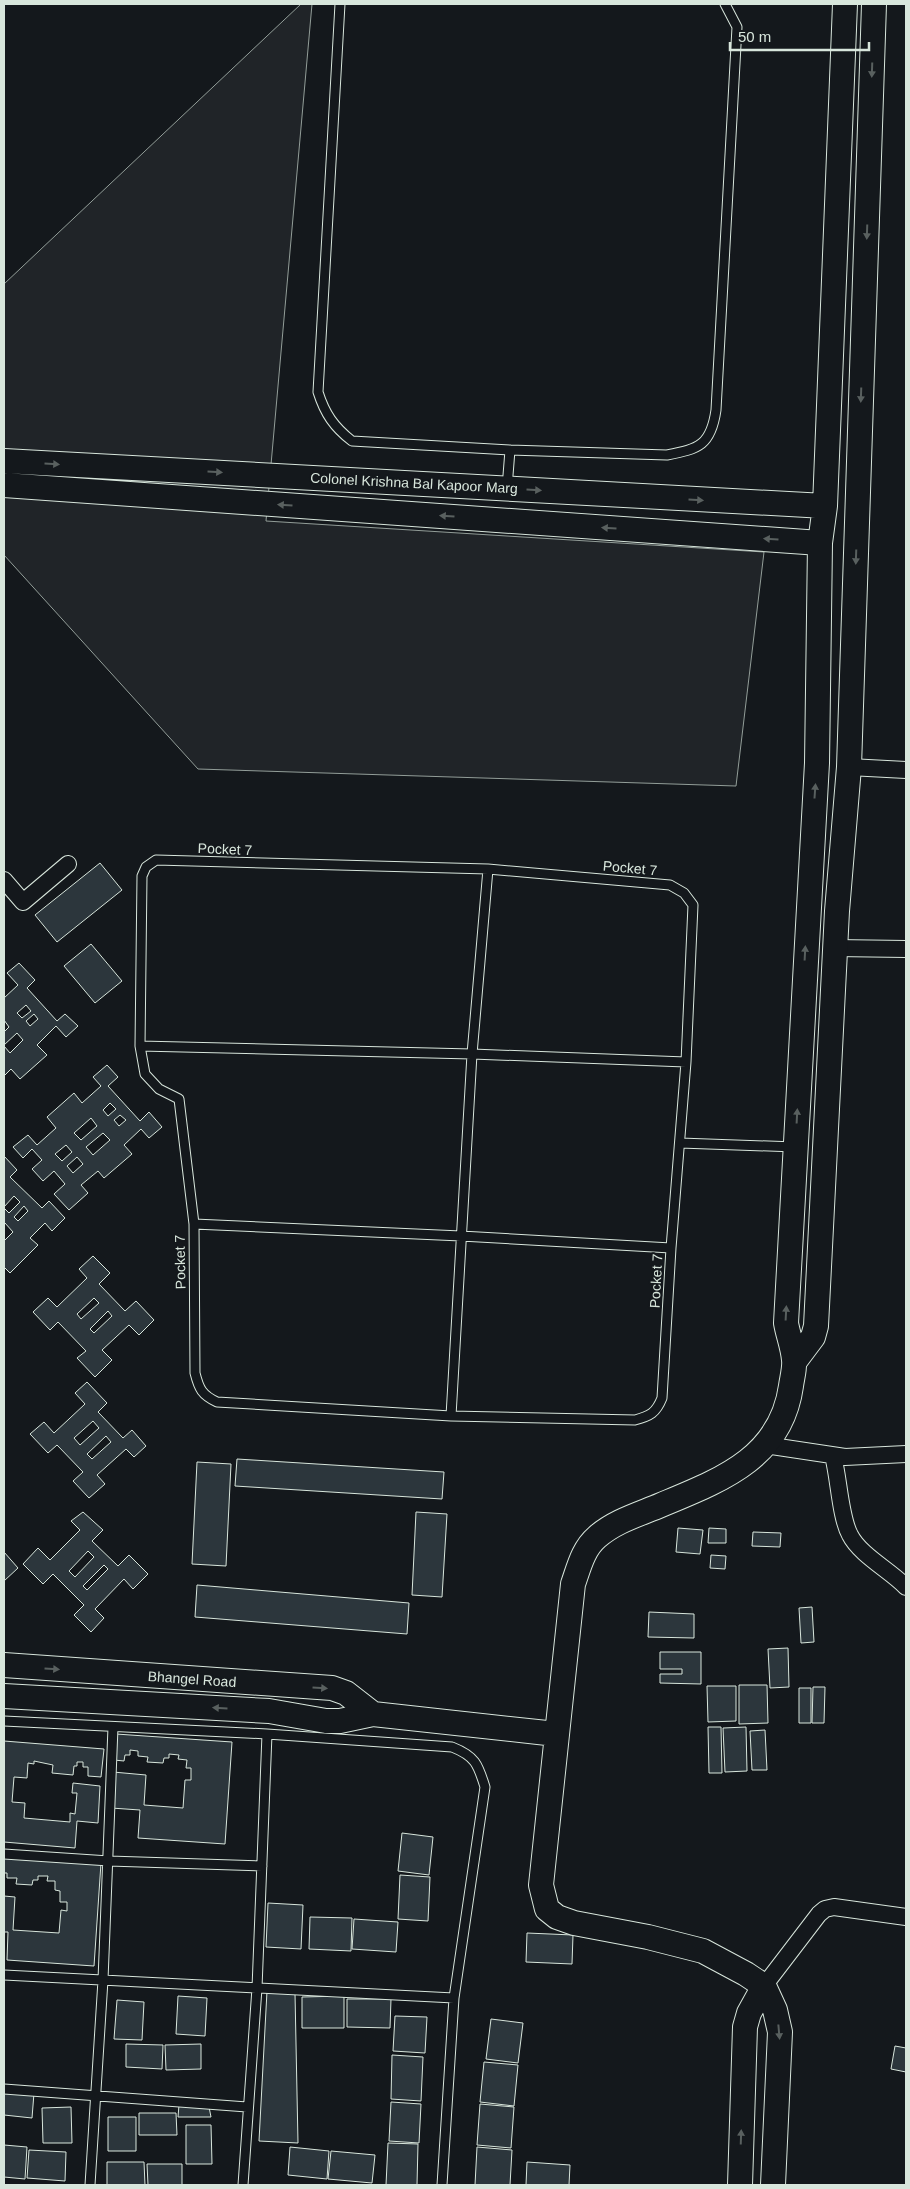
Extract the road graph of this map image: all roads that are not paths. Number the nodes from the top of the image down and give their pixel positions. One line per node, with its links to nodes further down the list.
1 (340, 4): 6 (lane)
2 (725, 4): 6 (lane)
3 (835, 4): 5 (street)
4 (874, 4): 12 (street, one-way to 12)
5 (845, 15): 10 (street)
6 (510, 450): 9 (lane)
7 (4, 461): 9 (street, Colonel Krishna Bal Kapoor Marg, one-way to 9)
8 (4, 485): 11 (street, one-way to 8)
9 (507, 488): 10 (street, Colonel Krishna Bal Kapoor Marg, one-way to 10)
10 (825, 506): 11 (street)
11 (820, 543): 13 (street)
12 (851, 716): 13 (street); 14 (street)
13 (817, 718): 19 (street, one-way to 13)
14 (849, 767): 15 (street); 20 (street)
15 (906, 770)
16 (68, 864): 18 (street)
17 (488, 869): 23 (lane, Pocket 7); 24 (lane); 25 (lane, Pocket 7)
18 (4, 880)
19 (808, 907): 20 (street); 27 (street, one-way to 19)
20 (837, 911): 21 (street)
21 (836, 948): 22 (street); 31 (street)
22 (906, 949)
23 (140, 1046): 24 (lane); 28 (lane, Pocket 7)
24 (472, 1054): 25 (lane); 29 (lane)
25 (686, 1062): 26 (lane, Pocket 7)
26 (680, 1143): 27 (lane); 30 (lane, Pocket 7)
27 (796, 1146): 31 (street, one-way to 27)
28 (194, 1224): 29 (lane); 32 (lane, Pocket 7)
29 (462, 1236): 30 (lane); 32 (lane)
30 (671, 1248): 32 (lane, Pocket 7)
31 (795, 1360): 33 (street)
32 (451, 1416)
33 (765, 1445): 35 (street); 44 (street)
34 (906, 1454): 35 (street)
35 (834, 1456): 36 (street)
36 (906, 1587)
37 (4, 1665): 38 (street, Bhangel Road, one-way to 38)
38 (271, 1684): 40 (street, Bhangel Road, one-way to 40); 42 (street)
39 (4, 1696): 42 (street, Bhangel Road, one-way to 39)
40 (374, 1714): 42 (street, Bhangel Road); 44 (street, Bhangel Road)
41 (4, 1721): 43 (lane)
42 (268, 1723): 43 (lane); 47 (lane); 53 (lane)
43 (113, 1727): 46 (lane)
44 (556, 1734): 51 (street)
45 (4, 1854): 46 (lane)
46 (109, 1860): 47 (lane); 50 (lane)
47 (262, 1866): 52 (lane)
48 (906, 1917): 51 (street)
49 (4, 1975): 50 (lane)
50 (103, 1980): 52 (lane); 55 (lane)
51 (764, 1986): 60 (street, one-way to 51); 61 (street, one-way to 61)
52 (257, 1988): 53 (lane); 56 (lane)
53 (454, 1998): 59 (lane)
54 (4, 2089): 55 (lane)
55 (94, 2095): 56 (lane); 57 (lane)
56 (247, 2107): 58 (lane)
57 (90, 2185)
58 (243, 2185)
59 (442, 2185)
60 (740, 2185)
61 (773, 2185)

